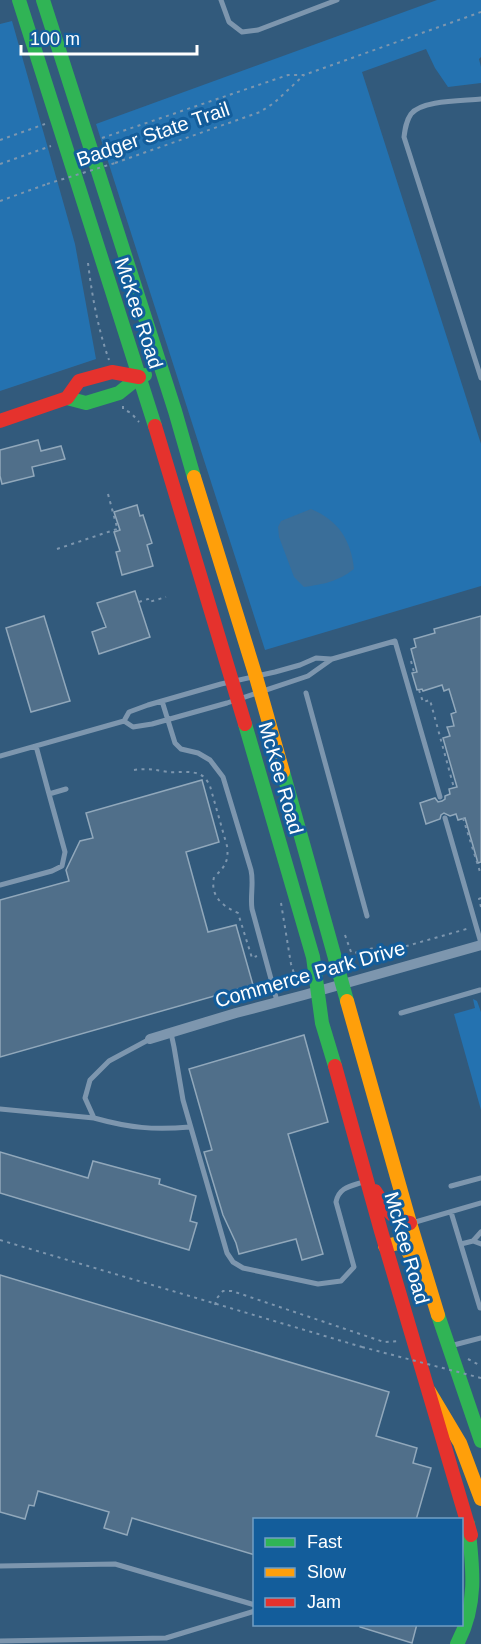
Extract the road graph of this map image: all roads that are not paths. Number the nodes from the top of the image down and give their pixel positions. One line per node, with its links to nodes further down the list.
1 (19, 0): 7 (main road, McKee Road)
2 (43, 0): 6 (main road, McKee Road)
3 (220, 0): 4 (lane)
4 (337, 0)
5 (481, 99): 8 (lane)
6 (161, 370): 7 (main road); 12 (main road, McKee Road)
7 (139, 377): 9 (main road); 9 (main road); 13 (main road, McKee Road)
8 (481, 378)
9 (67, 398): 10 (main road)
10 (0, 421)
11 (332, 659): 12 (lane); 14 (lane); 24 (lane)
12 (256, 677): 13 (lane); 14 (main road, McKee Road)
13 (233, 682): 16 (lane); 17 (main road, McKee Road)
14 (260, 692): 17 (lane); 29 (main road, McKee Road)
15 (306, 693): 27 (lane)
16 (162, 700): 18 (lane); 19 (lane)
17 (238, 700): 18 (lane); 30 (main road, McKee Road)
18 (168, 720): 19 (lane); 32 (lane)
19 (124, 721): 20 (lane)
20 (36, 746): 21 (lane); 23 (lane)
21 (0, 756)
22 (66, 789): 23 (lane)
23 (49, 794): 26 (lane)
24 (440, 797)
25 (445, 818): 28 (lane)
26 (0, 885)
27 (367, 916)
28 (481, 944): 29 (street, Commerce Park Drive)
29 (343, 984): 30 (street, Commerce Park Drive); 44 (main road, McKee Road)
30 (318, 991): 32 (street, Commerce Park Drive); 40 (main road, McKee Road)
31 (481, 992): 33 (lane)
32 (277, 1001): 34 (street, Commerce Park Drive)
33 (401, 1013)
34 (171, 1033): 35 (street, Commerce Park Drive); 38 (lane)
35 (150, 1039): 37 (lane)
36 (0, 1109): 37 (lane)
37 (94, 1118): 38 (lane)
38 (190, 1127): 40 (lane)
39 (481, 1178): 41 (lane)
40 (368, 1181): 44 (main road); 49 (main road, McKee Road)
41 (451, 1186)
42 (481, 1203): 43 (lane)
43 (451, 1212): 44 (lane); 47 (lane)
44 (410, 1223): 50 (main road, McKee Road)
45 (481, 1232): 46 (lane)
46 (472, 1240): 47 (lane); 48 (lane)
47 (461, 1244): 51 (lane)
48 (481, 1244)
49 (385, 1246): 50 (main road); 54 (main road, McKee Road)
50 (430, 1289): 53 (main road, McKee Road)
51 (480, 1308)
52 (481, 1338): 53 (lane)
53 (448, 1346): 55 (main road, McKee Road)
54 (429, 1391): 56 (main road); 57 (main road, McKee Road)
55 (481, 1441)
56 (481, 1499)
57 (468, 1524): 59 (main road, McKee Road); 63 (main road)
58 (0, 1566): 60 (lane)
59 (481, 1575)
60 (253, 1604)
61 (253, 1612): 62 (lane)
62 (0, 1641)
63 (457, 1644)

